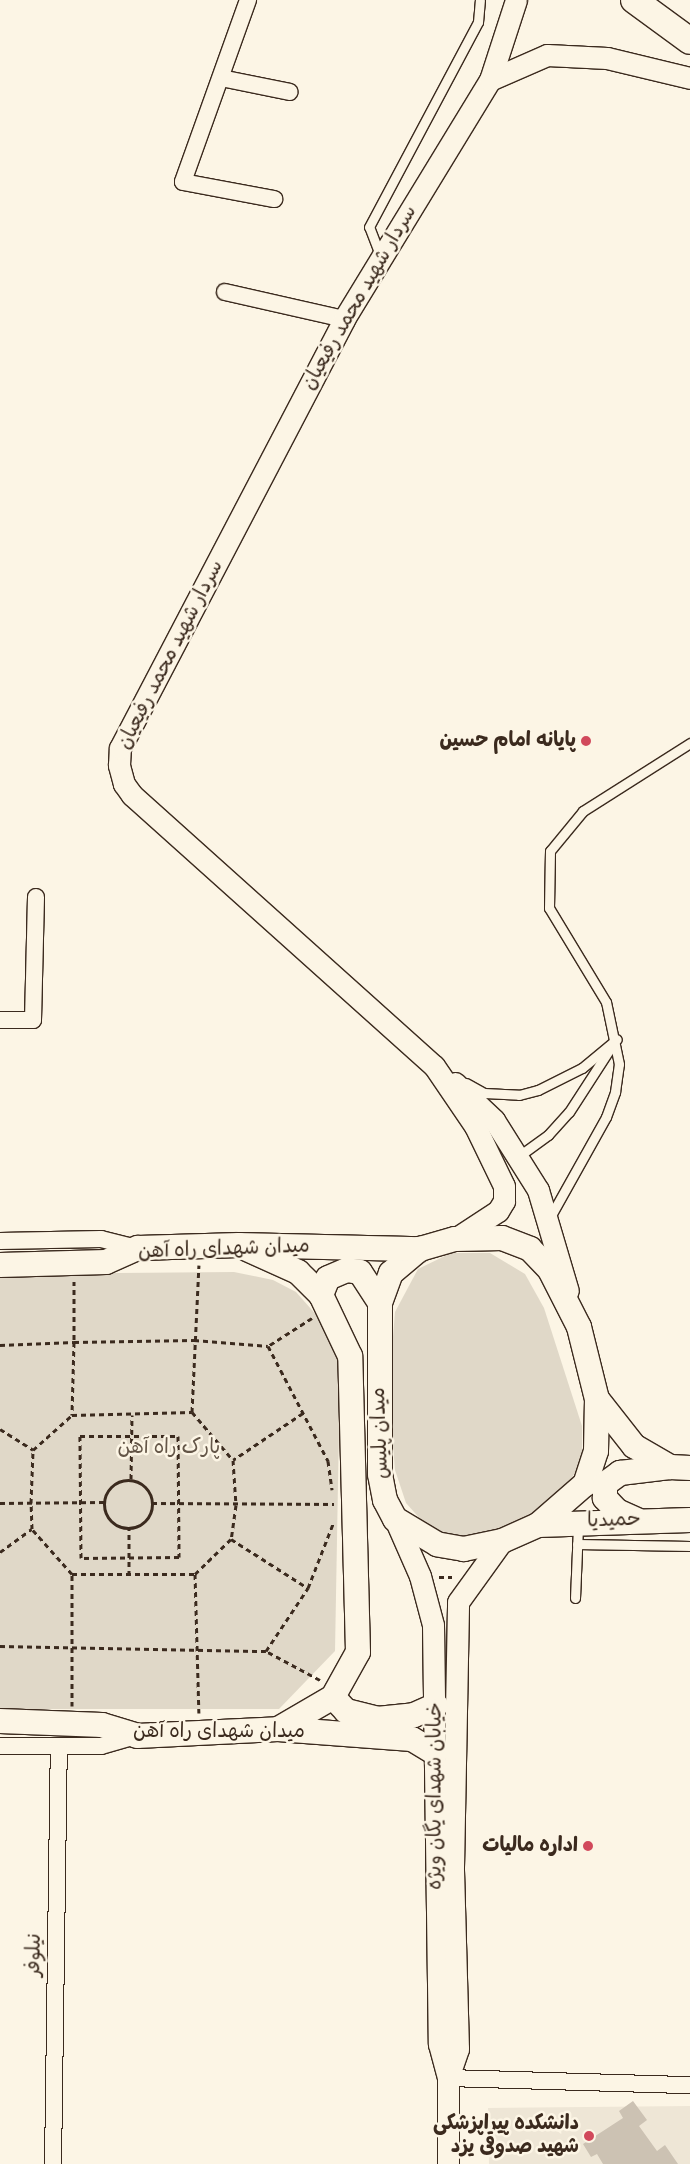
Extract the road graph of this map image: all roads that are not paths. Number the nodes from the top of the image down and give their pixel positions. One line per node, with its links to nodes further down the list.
1 (248, 0): 6 (street)
2 (480, 0): 11 (lane)
3 (516, 0): 8 (street, سردار شهید محمد رفیعیان)
4 (634, 0): 5 (main road)
5 (690, 41)
6 (221, 78): 9 (street); 10 (street)
7 (690, 78): 8 (street)
8 (490, 80): 11 (street, سردار شهید محمد رفیعیان)
9 (290, 92)
10 (274, 199)
11 (381, 259): 13 (street, سردار شهید محمد رفیعیان)
12 (225, 292): 13 (street)
13 (344, 319): 18 (street, سردار شهید محمد رفیعیان)
14 (690, 743): 17 (lane)
15 (36, 897): 16 (street)
16 (0, 1020)
17 (616, 1039): 18 (lane); 19 (lane); 20 (lane)
18 (434, 1066): 19 (street); 21 (street, سردار شهید محمد رفیعیان)
19 (519, 1156): 20 (street)
20 (548, 1221): 29 (street)
21 (456, 1239): 25 (main road, میدان پلیس); 29 (main road, میدان پلیس)
22 (0, 1240): 24 (street)
23 (239, 1245): 24 (main road, میدان شهدای راه آهن); 25 (main road, میدان شهدای راه آهن); 27 (main road)
24 (138, 1248): 26 (main road, میدان شهدای راه آهن)
25 (420, 1249): 28 (main road, میدان پلیس)
26 (0, 1265)
27 (324, 1302): 28 (main road); 40 (main road)
28 (380, 1303): 32 (main road, میدان پلیس)
29 (578, 1327): 30 (main road, میدان پلیس)
30 (597, 1399): 31 (main road); 35 (main road, میدان پلیس)
31 (680, 1468): 33 (main road)
32 (396, 1519): 37 (main road, میدان پلیس); 41 (street, خیابان شهدای یگان ویژه)
33 (638, 1520): 34 (main road, حمیدیا); 36 (main road, حمیدیا)
34 (690, 1520)
35 (538, 1525): 36 (main road, حمیدیا); 37 (main road, میدان پلیس)
36 (577, 1533): 38 (lane); 39 (lane)
37 (502, 1541): 48 (street, خیابان شهدای یگان ویژه)
38 (690, 1546)
39 (575, 1598)
40 (336, 1694): 41 (main road); 43 (main road)
41 (436, 1705): 47 (street, خیابان شهدای یگان ویژه)
42 (0, 1721): 44 (main road, میدان شهدای راه آهن)
43 (278, 1728): 44 (main road, میدان شهدای راه آهن); 47 (main road, میدان شهدای راه آهن)
44 (136, 1736): 46 (street)
45 (0, 1746): 46 (street)
46 (59, 1747): 50 (street, نیلوفر)
47 (435, 1753): 48 (street, خیابان شهدای یگان ویژه)
48 (448, 2078): 49 (street); 51 (street, خیابان شهدای یگان ویژه)
49 (690, 2085)
50 (53, 2164)
51 (448, 2164)

